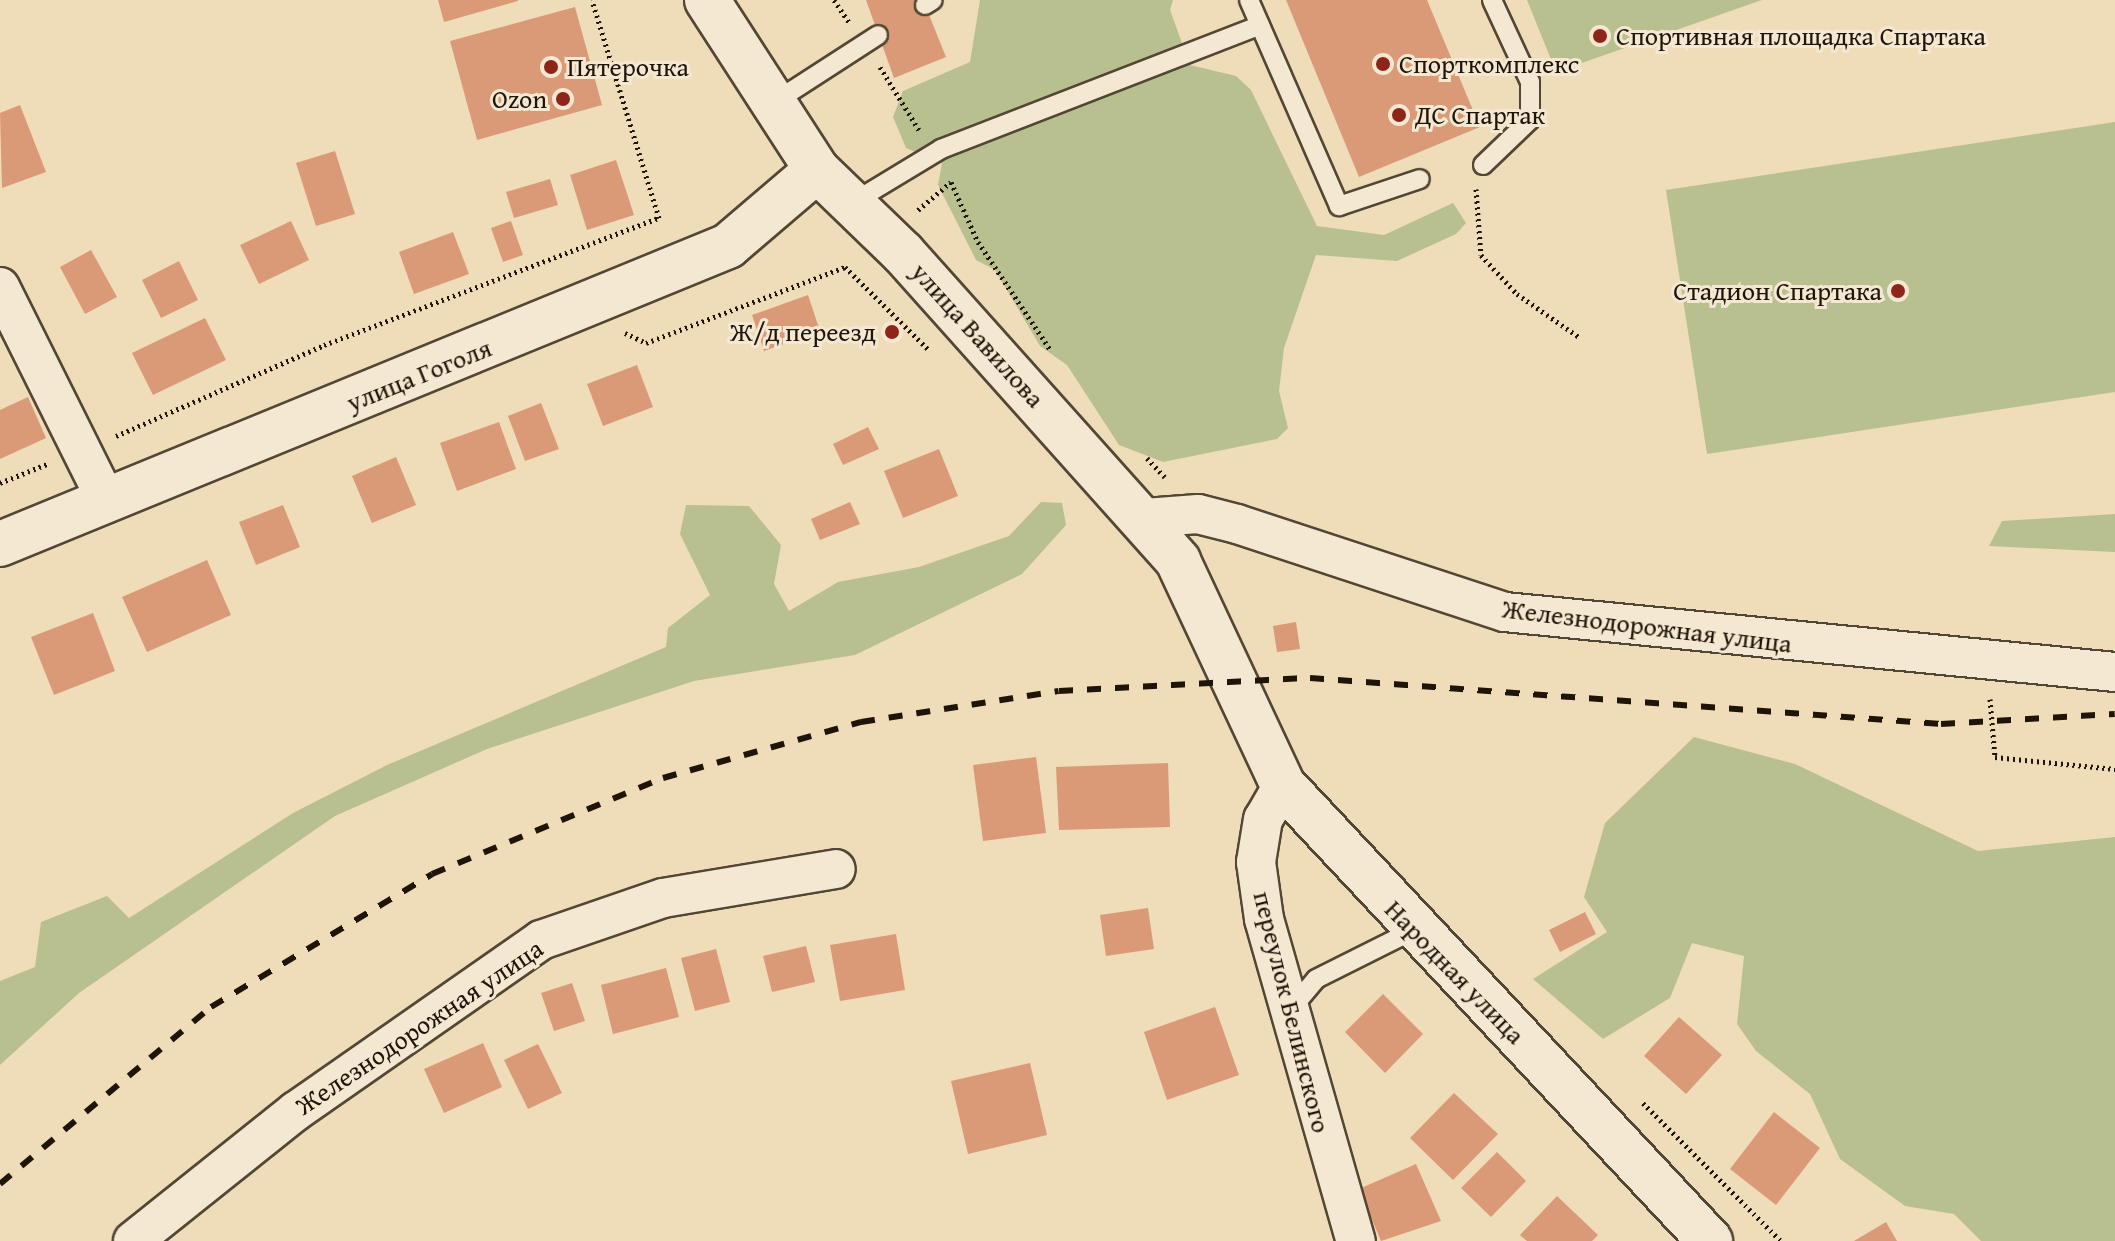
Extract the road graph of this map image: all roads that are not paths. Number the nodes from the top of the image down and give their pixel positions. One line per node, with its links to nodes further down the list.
1 (1249, 0): 4 (lane)
2 (1492, 0): 7 (lane)
3 (712, 2): 6 (main road, улица Вавилова)
4 (1260, 25): 9 (lane); 10 (lane)
5 (871, 40): 6 (lane)
6 (773, 103): 8 (main road, улица Вавилова)
7 (1483, 165)
8 (817, 170): 10 (main road, улица Вавилова); 12 (main road, улица Гоголя)
9 (1420, 179)
10 (852, 203): 13 (main road, улица Вавилова)
11 (0, 287): 12 (street)
12 (106, 500): 14 (main road, улица Гоголя)
13 (1145, 518): 15 (street, Железнодорожная улица); 16 (main road, улица Вавилова)
14 (0, 544)
15 (2115, 672)
16 (1230, 681): 17 (main road, Народная улица)
17 (1283, 785): 19 (main road, Народная улица); 20 (street, переулок Белинского)
18 (836, 869): 21 (street, Железнодорожная улица)
19 (1414, 930): 20 (lane); 23 (main road, Народная улица)
20 (1289, 1011): 22 (street, переулок Белинского)
21 (133, 1241)
22 (1356, 1241)
23 (1710, 1241)

